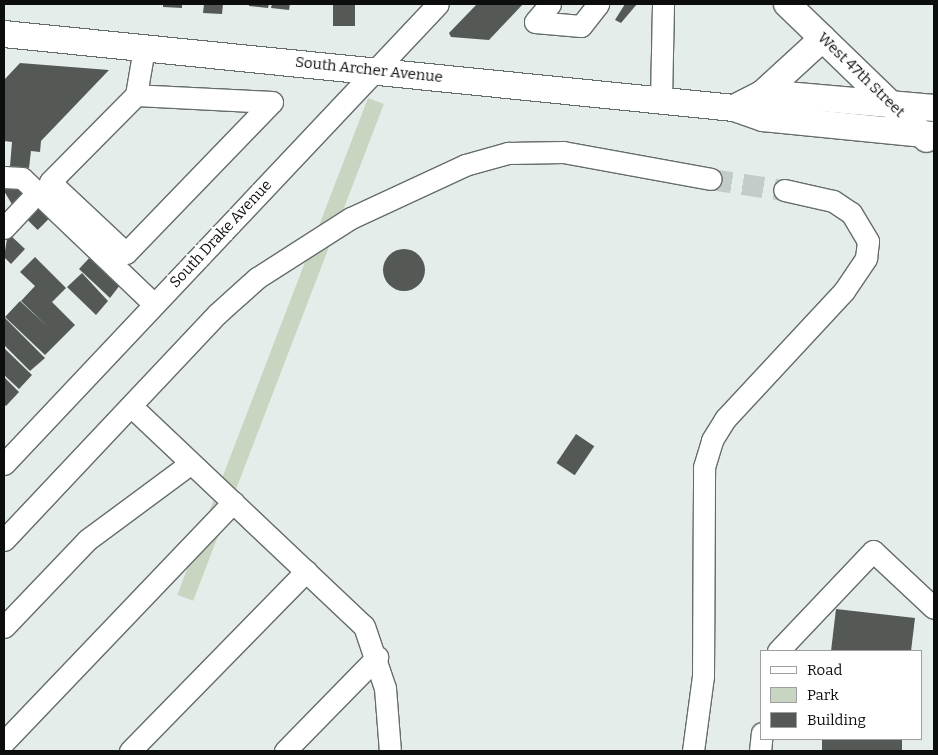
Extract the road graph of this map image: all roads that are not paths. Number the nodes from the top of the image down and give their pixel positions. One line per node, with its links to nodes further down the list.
1 (438, 4): 9 (street, South Drake Avenue)
2 (550, 4): 3 (street)
3 (598, 4)
4 (663, 4): 12 (street)
5 (787, 4): 7 (main road, West 47th Street)
6 (4, 34): 8 (main road, South Archer Avenue)
7 (823, 38): 10 (main road); 13 (main road, West 47th Street)
8 (144, 48): 9 (main road, South Archer Avenue); 11 (street)
9 (374, 71): 12 (main road, South Archer Avenue); 22 (street, South Drake Avenue)
10 (763, 93): 13 (main road); 14 (main road)
11 (136, 95): 11 (street)
12 (661, 100): 14 (main road, South Archer Avenue)
13 (891, 104): 15 (main road); 16 (main road, West 47th Street)
14 (734, 108): 16 (main road, South Archer Avenue)
15 (934, 108)
16 (930, 139)
17 (4, 177): 20 (street)
18 (711, 179): 23 (street)
19 (784, 190): 37 (street)
20 (37, 193): 21 (street); 22 (street)
21 (4, 228)
22 (154, 304): 25 (street, South Drake Avenue)
23 (131, 406): 24 (street); 27 (street)
24 (191, 463): 26 (street); 30 (street)
25 (4, 464)
26 (233, 502): 28 (street); 33 (street)
27 (4, 540)
28 (306, 570): 32 (street); 34 (street)
29 (934, 608): 31 (street)
30 (4, 627)
31 (779, 650)
32 (377, 656): 35 (street); 36 (street)
33 (4, 742)
34 (130, 751)
35 (285, 751)
36 (390, 751)
37 (693, 751)

